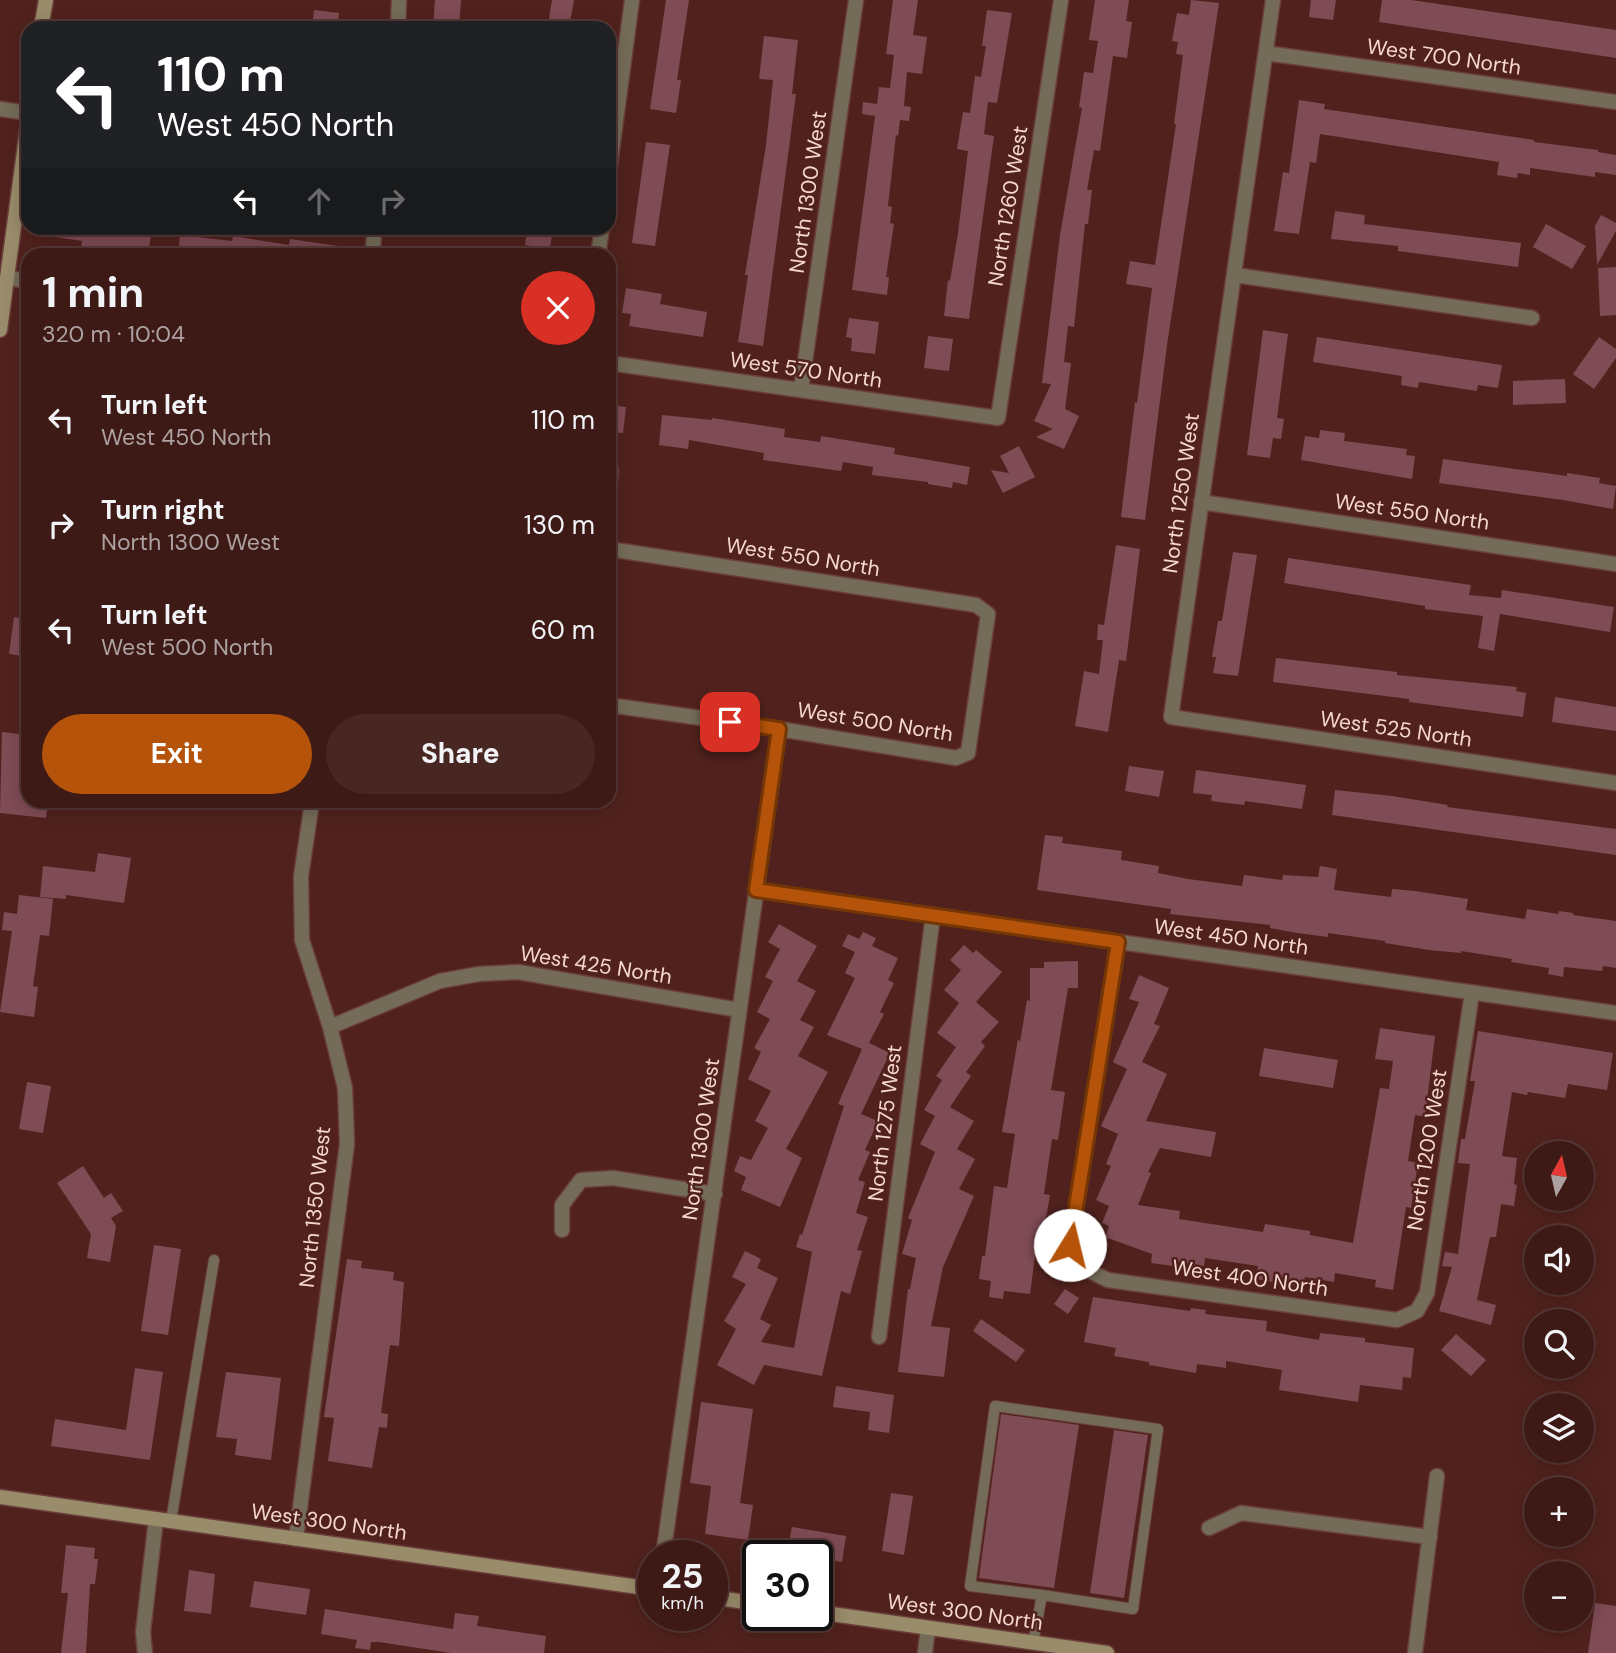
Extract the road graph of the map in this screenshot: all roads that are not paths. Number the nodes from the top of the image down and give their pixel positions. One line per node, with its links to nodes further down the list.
1 (46, 0): 7 (main road)
2 (399, 0): 8 (street)
3 (632, 0): 13 (street)
4 (856, 0): 21 (street, North 1300 West)
5 (1061, 0): 22 (street, North 1260 West)
6 (1273, 0): 9 (street, North 1250 West)
7 (42, 21)
8 (398, 21)
9 (1266, 53): 10 (street, West 700 North); 15 (street, North 1250 West)
10 (1616, 102)
11 (0, 109): 12 (street)
12 (21, 112)
13 (616, 120)
14 (21, 174): 16 (main road)
15 (1235, 275): 18 (street); 23 (street, North 1250 West)
16 (7, 278): 17 (street); 19 (main road)
17 (21, 280)
18 (1532, 317)
19 (0, 330)
20 (616, 364): 21 (street, West 570 North)
21 (801, 390): 22 (street, West 570 North)
22 (998, 418)
23 (1201, 502): 25 (street, West 550 North); 27 (street, North 1250 West)
24 (616, 550): 29 (street, West 550 North)
25 (1616, 564)
26 (616, 706): 28 (street, West 500 North)
27 (1171, 717): 30 (street, West 525 North)
28 (779, 729): 29 (street, West 500 North); 32 (street, North 1300 West)
29 (968, 753)
30 (1616, 783)
31 (311, 808): 38 (street, North 1350 West)
32 (756, 890): 33 (street, West 450 North); 36 (street, North 1300 West)
33 (933, 915): 34 (street, West 450 North); 43 (street, North 1275 West)
34 (1118, 942): 35 (street, West 450 North); 42 (street, West 400 North)
35 (1472, 993): 37 (street, West 450 North); 42 (street, North 1200 West)
36 (739, 1010): 38 (street, West 425 North); 39 (street, North 1300 West)
37 (1616, 1013)
38 (330, 1027): 49 (street, North 1350 West)
39 (715, 1194): 40 (street); 50 (street, North 1300 West)
40 (562, 1230)
41 (214, 1260): 46 (lane)
42 (1417, 1311)
43 (879, 1337)
44 (1437, 1476): 48 (street)
45 (0, 1497): 46 (main road, West 300 North)
46 (164, 1520): 49 (main road, West 300 North); 56 (street)
47 (1209, 1528): 48 (street)
48 (1430, 1537): 59 (street)
49 (296, 1539): 51 (main road, West 300 North)
50 (665, 1540)
51 (637, 1587)
52 (1042, 1595): 52 (lane); 55 (lane)
53 (833, 1614): 54 (main road, West 300 North)
54 (928, 1628): 55 (main road, West 300 North); 57 (street)
55 (1033, 1643): 58 (main road, West 300 North)
56 (145, 1653)
57 (925, 1653)
58 (1107, 1653)
59 (1415, 1653)

